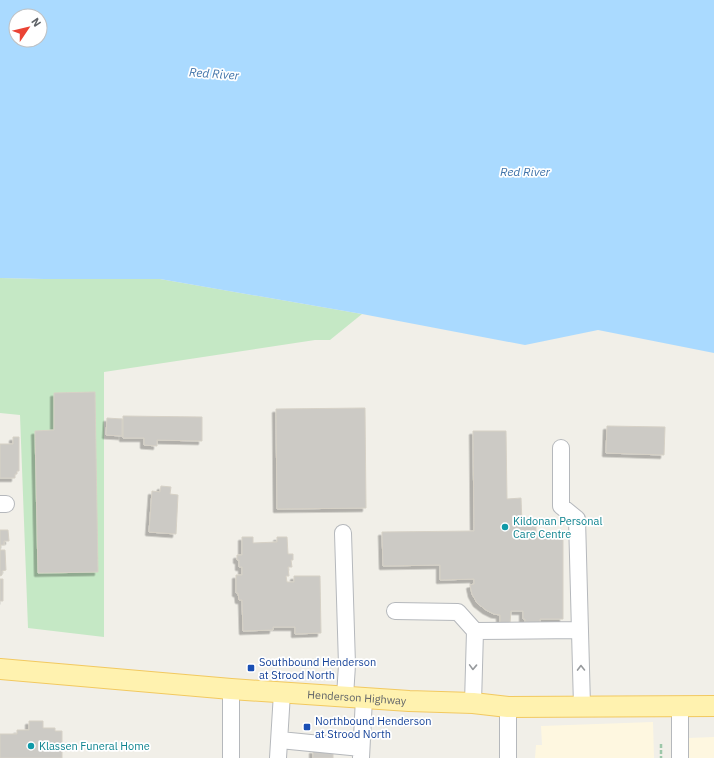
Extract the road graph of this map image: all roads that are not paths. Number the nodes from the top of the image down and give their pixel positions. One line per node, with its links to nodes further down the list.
1 (561, 448): 4 (street)
2 (344, 533): 9 (street)
3 (395, 611): 5 (street)
4 (580, 630): 5 (street); 11 (street, one-way to 4)
5 (475, 631): 10 (street, one-way to 10)
6 (0, 669): 7 (main road, Henderson Highway)
7 (232, 689): 8 (main road, Henderson Highway); 17 (street)
8 (282, 693): 9 (main road, Henderson Highway); 15 (street)
9 (354, 697): 10 (main road, Henderson Highway); 16 (street)
10 (473, 703): 14 (main road, Henderson Highway)
11 (582, 706): 12 (main road, Henderson Highway); 14 (main road, Henderson Highway)
12 (680, 706): 13 (main road, Henderson Highway); 20 (street)
13 (714, 706)
14 (508, 707): 19 (street)
15 (280, 740): 16 (street); 18 (street)
16 (361, 753)
17 (232, 758)
18 (278, 758)
19 (508, 758)
20 (680, 758)

